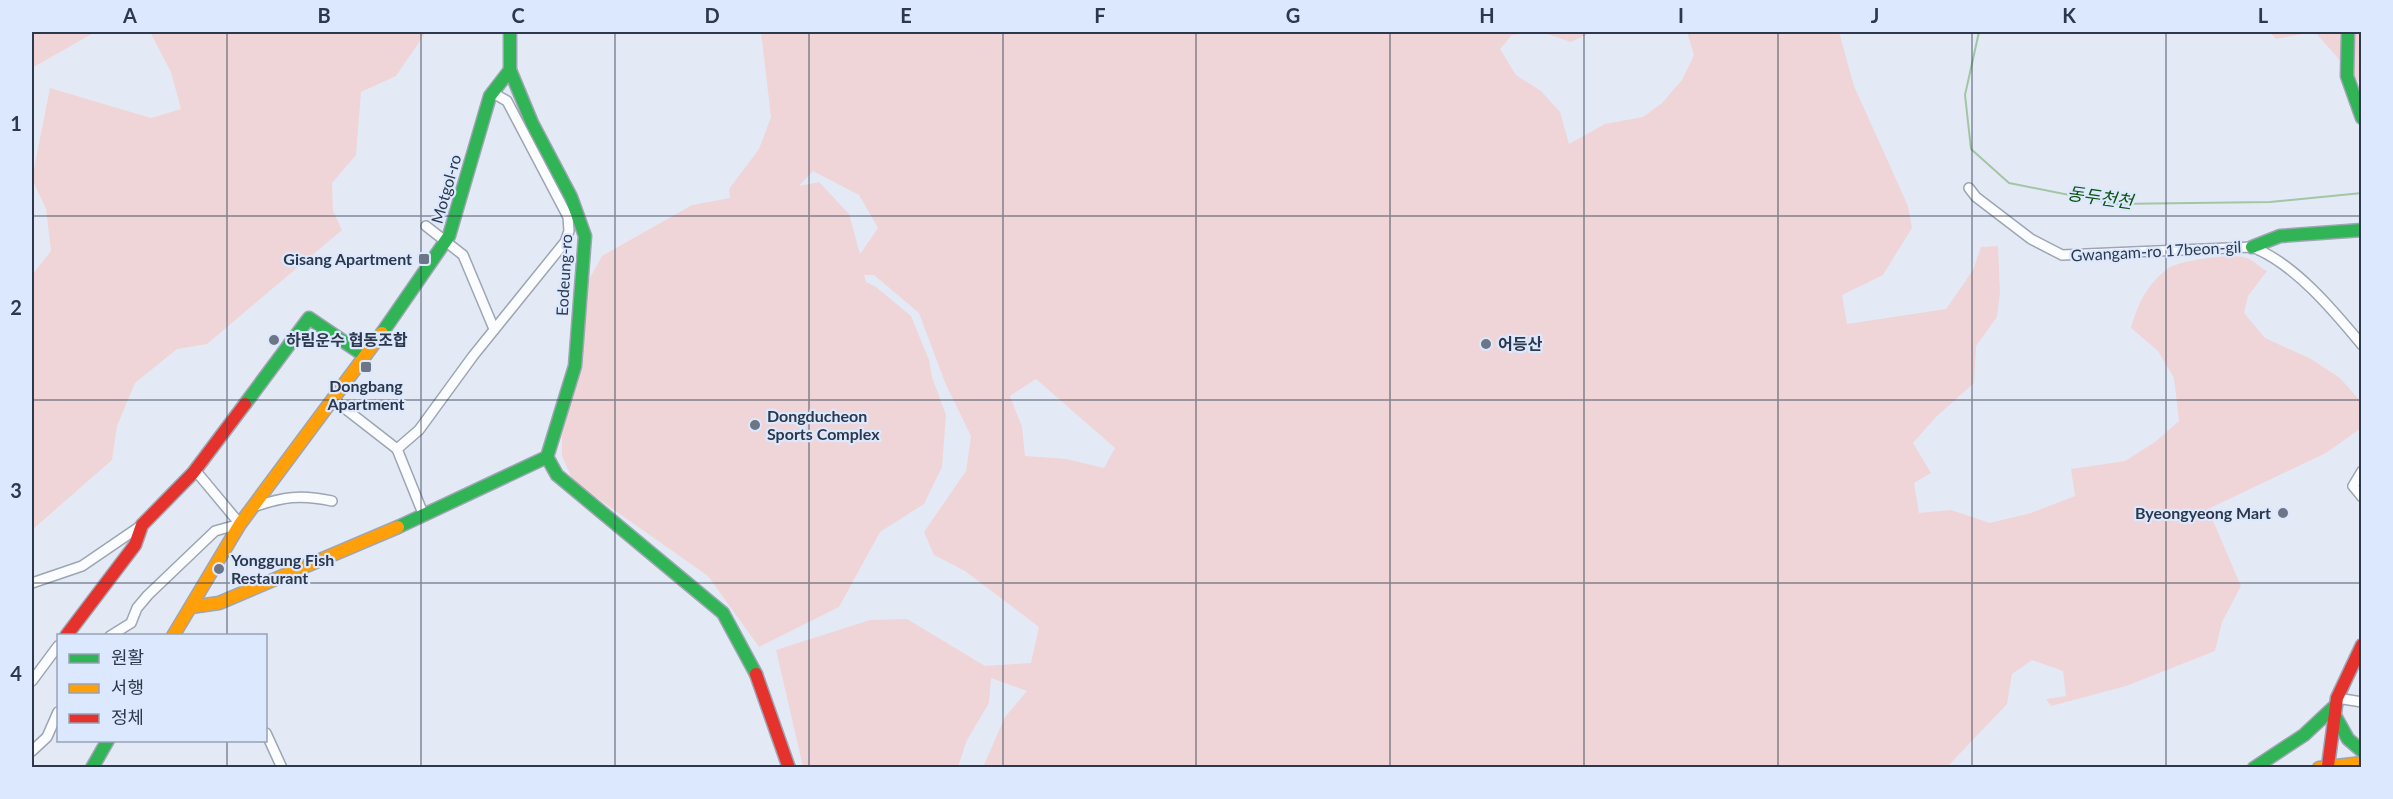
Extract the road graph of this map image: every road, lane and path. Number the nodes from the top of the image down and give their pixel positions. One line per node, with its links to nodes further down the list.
1 (510, 32): 3 (street)
2 (2348, 32): 5 (street)
3 (510, 70): 4 (street, Motgol-ro); 16 (street, Eodeung-ro)
4 (493, 93): 9 (street, Motgol-ro); 11 (street)
5 (2361, 118)
6 (1969, 188): 10 (street, Gwangam-ro 17beon-gil)
7 (426, 226): 9 (street)
8 (2361, 230): 10 (street)
9 (446, 240): 11 (street); 13 (street, Motgol-ro)
10 (2252, 247): 12 (street, Gwangam-ro 17beon-gil)
11 (494, 329): 15 (street)
12 (2361, 345)
13 (365, 356): 14 (street, Motgol-ro); 17 (street)
14 (333, 400): 15 (street); 21 (street, Motgol-ro)
15 (397, 449): 22 (street)
16 (547, 457): 22 (street); 44 (street)
17 (195, 470): 23 (street); 24 (street)
18 (2361, 471): 19 (street)
19 (2361, 496)
20 (332, 501): 21 (street)
21 (253, 507): 23 (street, Motgol-ro)
22 (424, 516): 26 (street)
23 (240, 524): 26 (street, Motgol-ro); 28 (street)
24 (142, 525): 25 (street); 27 (street)
25 (32, 583)
26 (191, 607): 29 (street, Motgol-ro)
27 (68, 634)
28 (113, 634)
29 (174, 634)
30 (2361, 645): 34 (street)
31 (57, 647): 32 (street)
32 (32, 681)
33 (2361, 702): 34 (street)
34 (2335, 706): 39 (street); 41 (street); 45 (street)
35 (57, 714): 38 (street)
36 (267, 735): 43 (street)
37 (107, 742): 42 (street)
38 (32, 751)
39 (2361, 751)
40 (2361, 763): 41 (street)
41 (2323, 767)
42 (92, 768)
43 (282, 768)
44 (789, 768)
45 (2254, 768)

